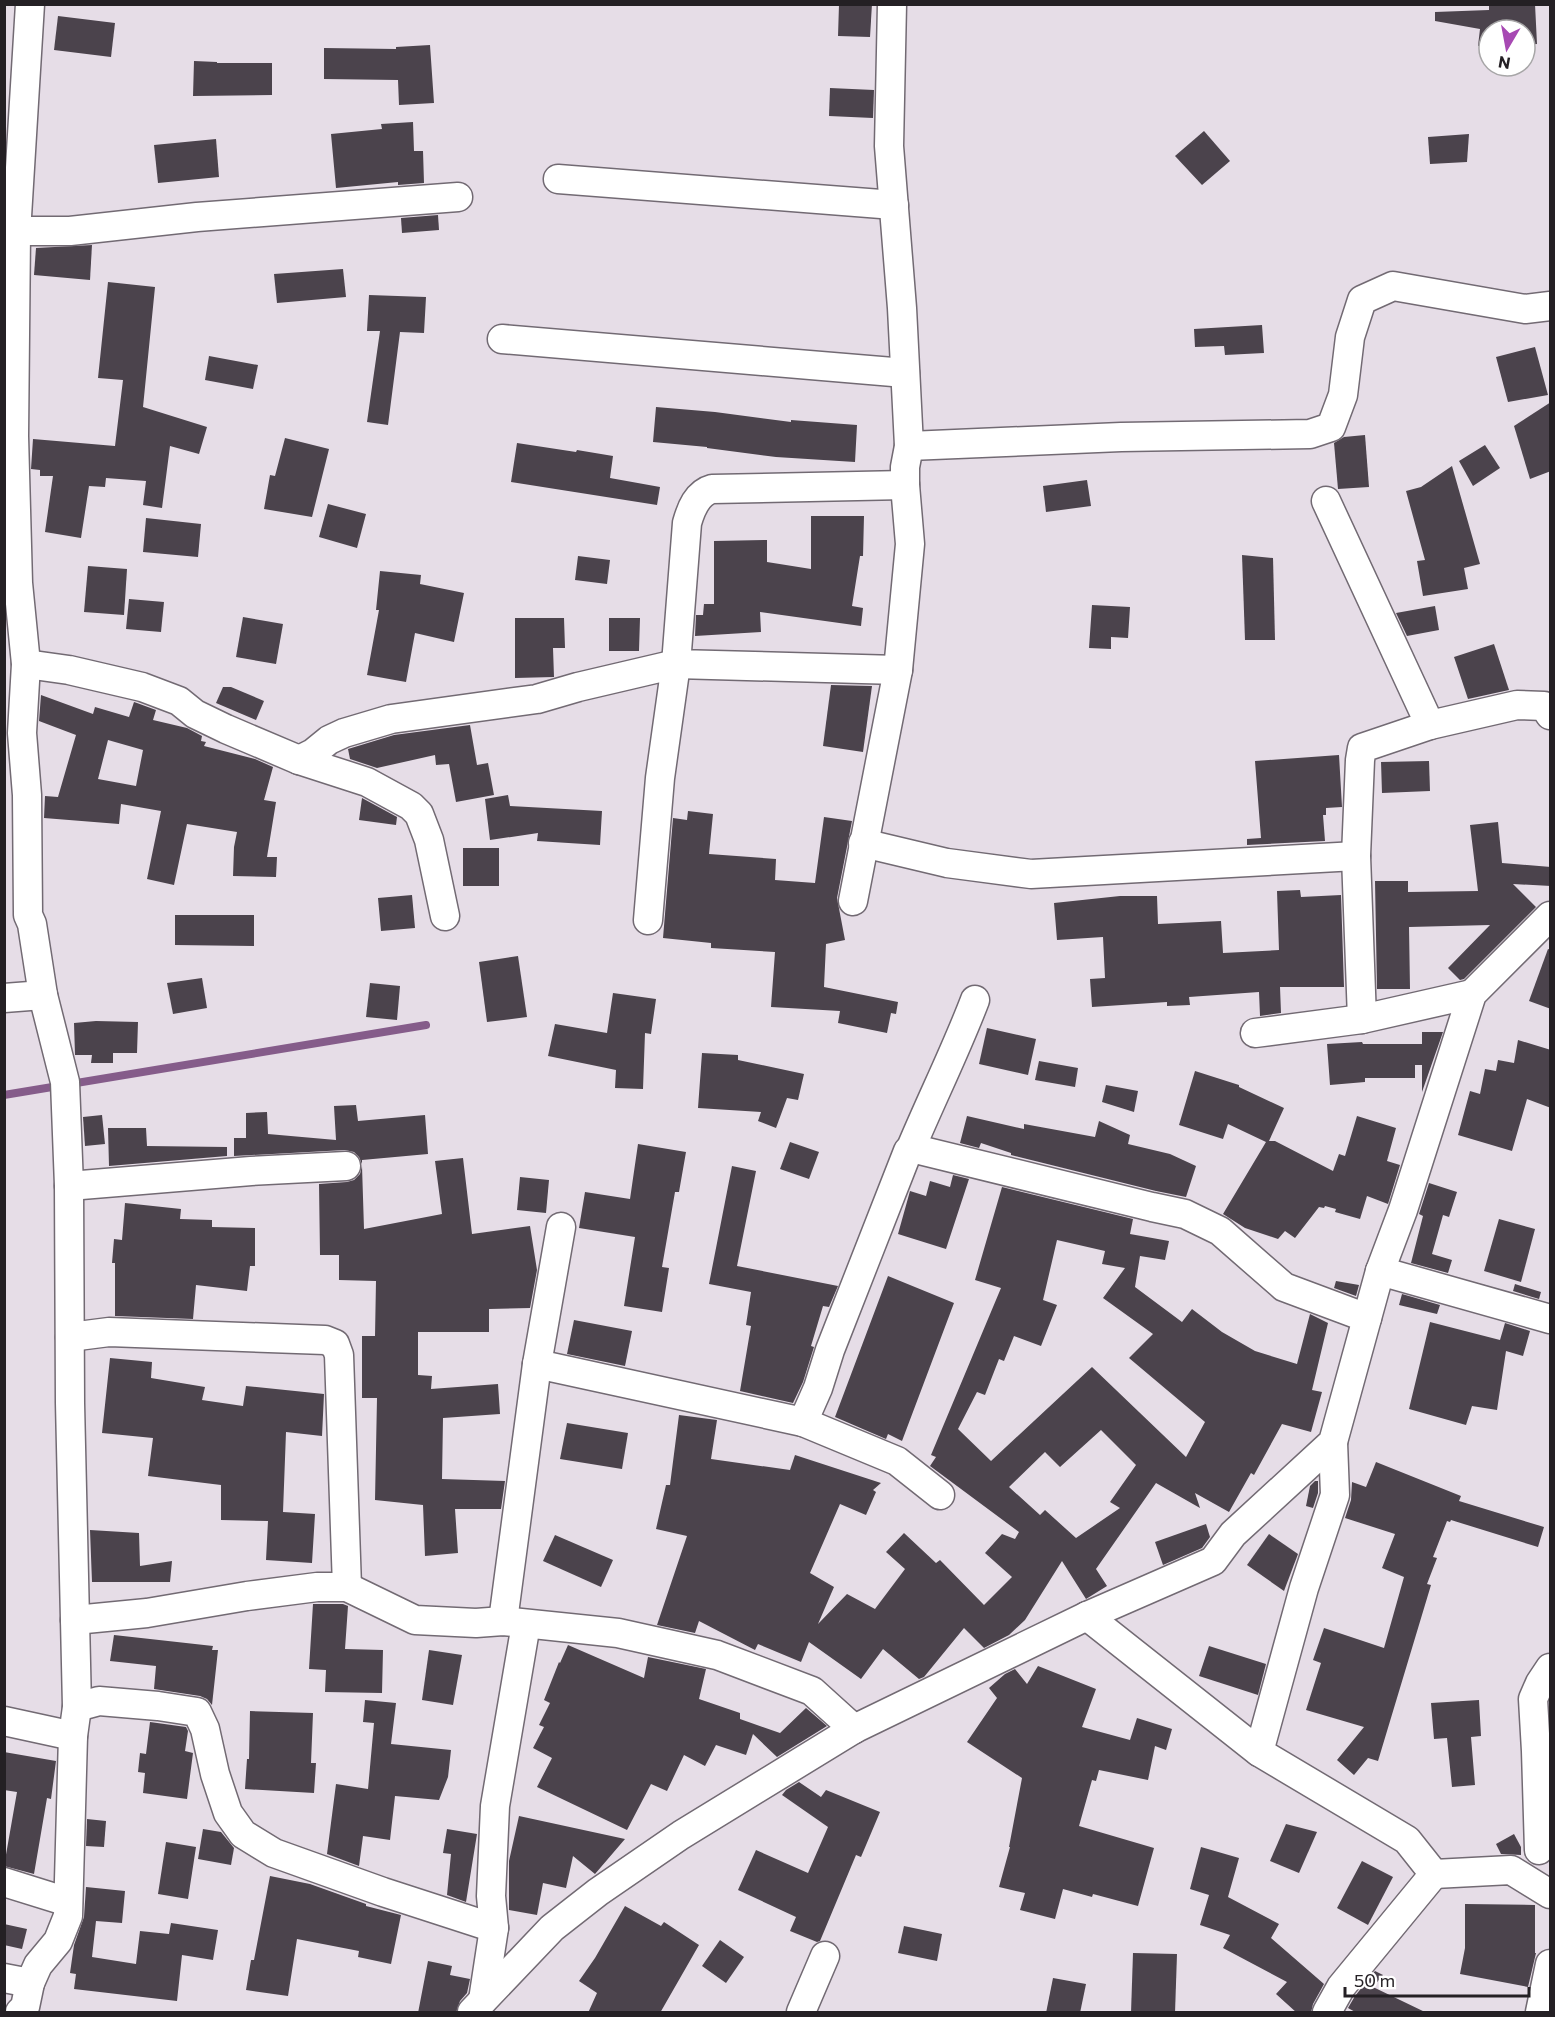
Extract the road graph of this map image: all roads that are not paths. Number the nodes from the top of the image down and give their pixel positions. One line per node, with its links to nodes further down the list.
1 (30, 4): 6 (street)
2 (892, 4): 5 (street)
3 (558, 179): 5 (street)
4 (458, 197): 6 (street)
5 (894, 206): 9 (street)
6 (10, 232): 10 (street)
7 (1551, 306): 11 (street)
8 (502, 339): 9 (street)
9 (905, 374): 11 (street)
10 (9, 436): 14 (street)
11 (909, 446): 12 (street)
12 (905, 485): 15 (street); 16 (street)
13 (1326, 501): 18 (street)
14 (26, 664): 19 (street); 20 (street)
15 (676, 664): 16 (street); 20 (street); 27 (street)
16 (897, 670): 21 (street)
17 (1551, 715): 18 (street)
18 (1430, 725): 22 (street)
19 (15, 757): 24 (street)
20 (299, 760): 25 (street)
21 (863, 843): 22 (street); 23 (street)
22 (1356, 856): 32 (street)
23 (854, 901)
24 (16, 914): 29 (street)
25 (445, 916)
26 (1551, 916): 28 (street)
27 (648, 920)
28 (1472, 994): 32 (street); 38 (street)
29 (43, 995): 30 (street); 36 (street)
30 (4, 999)
31 (975, 1000): 34 (street)
32 (1362, 1019): 33 (street)
33 (1255, 1033)
34 (911, 1148): 39 (street); 43 (street)
35 (346, 1166): 36 (street)
36 (69, 1186): 41 (street)
37 (561, 1227): 42 (street)
38 (1380, 1271): 39 (street); 40 (street)
39 (1368, 1317): 44 (street)
40 (1551, 1319)
41 (70, 1337): 46 (street); 48 (street)
42 (537, 1364): 43 (street); 49 (street)
43 (803, 1422): 45 (street)
44 (1333, 1442): 47 (street); 55 (street)
45 (940, 1495)
46 (347, 1587): 48 (street); 49 (street)
47 (1087, 1616): 53 (street); 55 (street)
48 (75, 1620): 51 (street)
49 (515, 1622): 53 (street); 62 (street)
50 (1551, 1668): 56 (street)
51 (77, 1707): 54 (street); 62 (street)
52 (4, 1721): 54 (street)
53 (854, 1729): 66 (street)
54 (73, 1736): 61 (street)
55 (1259, 1752): 58 (street)
56 (1545, 1850): 57 (street)
57 (1511, 1870): 58 (street); 60 (street)
58 (1434, 1874): 68 (street)
59 (4, 1882): 61 (street)
60 (1551, 1894)
61 (68, 1902): 65 (street)
62 (494, 1928): 66 (street)
63 (825, 1956): 67 (street)
64 (1551, 1964): 69 (street)
65 (23, 1999)
66 (478, 2006)
67 (801, 2013)
68 (1327, 2013)
69 (1540, 2013)

